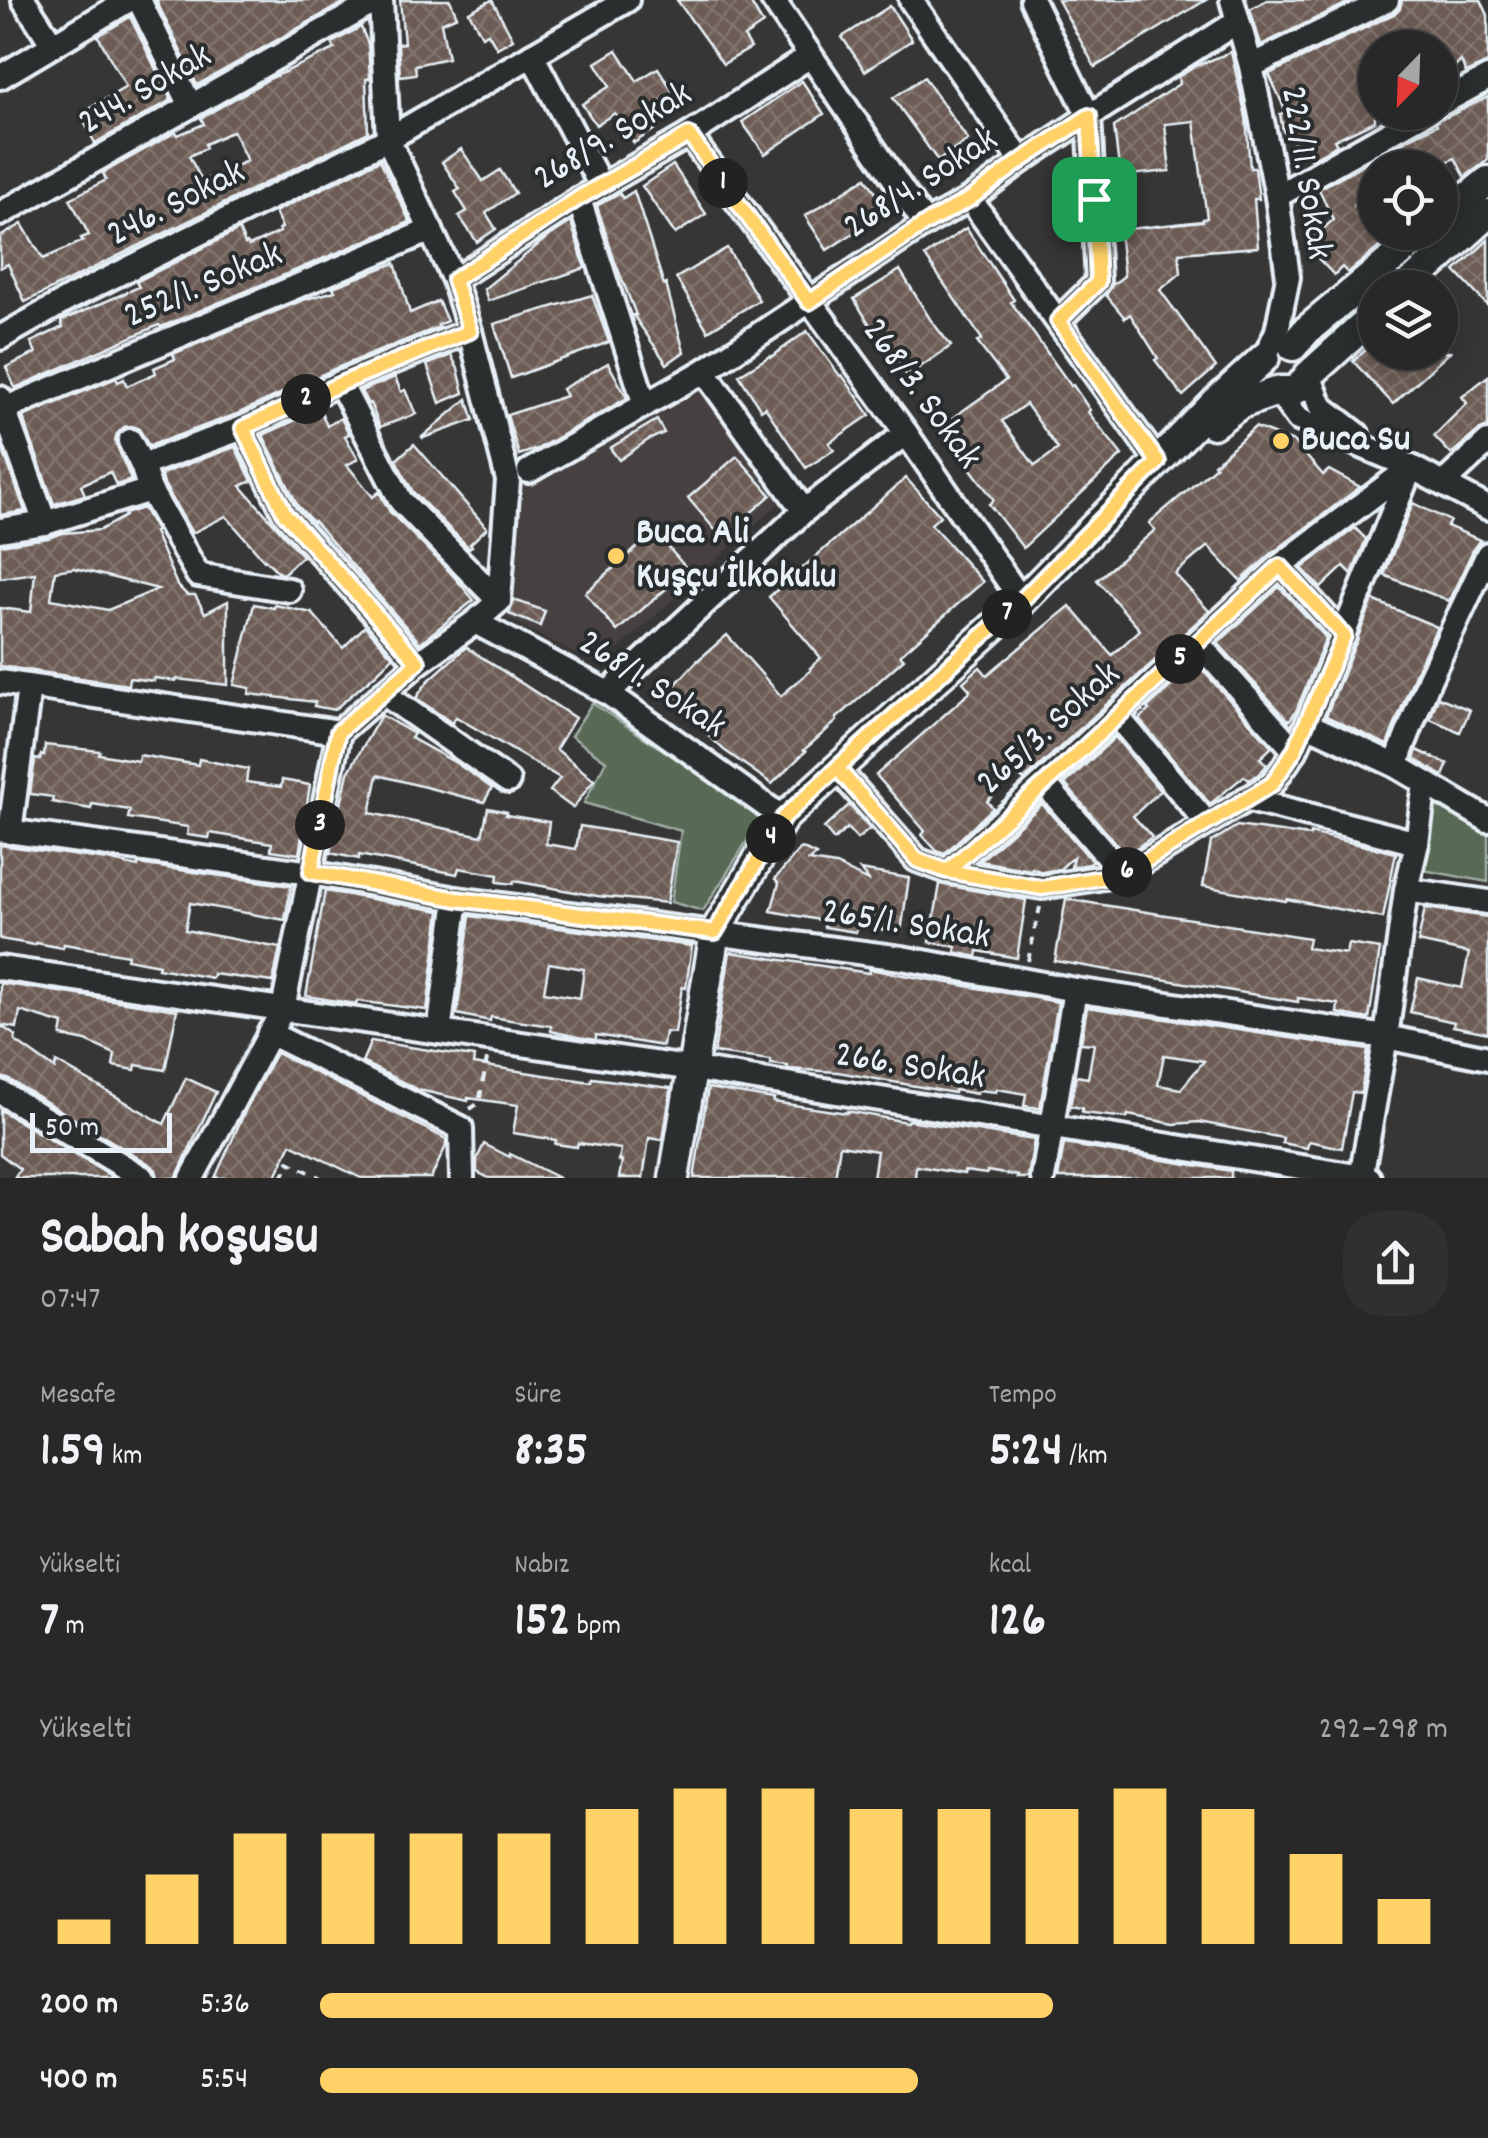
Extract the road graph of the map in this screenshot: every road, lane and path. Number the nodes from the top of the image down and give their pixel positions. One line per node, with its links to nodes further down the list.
1 (24, 0): 11 (street)
2 (128, 0): 11 (street)
3 (139, 0): 18 (street)
4 (380, 0): 18 (street, 244. Sokak); 22 (street)
5 (627, 0): 12 (street, 246. Sokak)
6 (774, 0): 13 (street)
7 (911, 0): 23 (street)
8 (1032, 0): 19 (street)
9 (1387, 0): 14 (street)
10 (1235, 11): 14 (street, 222/11. Sokak); 19 (street, 268/4. Sokak)
11 (54, 45): 15 (street)
12 (532, 55): 22 (street, 246. Sokak); 25 (street)
13 (810, 56): 21 (street, 268/9. Sokak); 32 (street)
14 (1252, 66): 26 (street, 222/11. Sokak)
15 (0, 77)
16 (1488, 78): 17 (street)
17 (1458, 94)
18 (191, 106): 30 (street, 244. Sokak)
19 (1089, 116): 23 (street, 268/4. Sokak); 39 (street)
20 (1394, 130): 26 (street)
21 (689, 135): 25 (street, 268/9. Sokak); 38 (street, 268/3. Sokak)
22 (388, 138): 33 (street); 43 (street, 246. Sokak)
23 (1021, 161): 28 (street, 268/4. Sokak)
24 (1488, 181): 29 (main road)
25 (601, 186): 27 (street, 268/9. Sokak)
26 (1278, 196): 36 (street, 222/11. Sokak)
27 (579, 198): 37 (street, 268/9. Sokak); 50 (street)
28 (970, 199): 32 (street, 268/4. Sokak); 39 (street)
29 (1458, 205)
30 (0, 214)
31 (1488, 214): 35 (main road)
32 (925, 224): 38 (street, 268/4. Sokak)
33 (431, 230): 37 (street); 49 (street, 252/1. Sokak)
34 (1403, 250): 42 (main road)
35 (1426, 270)
36 (1288, 277): 42 (street); 44 (street, 222/11. Sokak)
37 (454, 280): 41 (street)
38 (809, 302): 45 (street, 268/4. Sokak); 52 (street, 268/3. Sokak)
39 (1058, 321): 56 (street)
40 (1358, 330): 46 (main road)
41 (470, 331): 47 (street); 70 (street)
42 (1298, 333): 44 (main road); 46 (main road)
43 (0, 338)
44 (1265, 357): 48 (main road); 56 (main road)
45 (704, 371): 50 (street, 268/4. Sokak); 63 (street)
46 (1308, 375): 48 (main road); 55 (street)
47 (340, 384): 51 (street); 70 (street)
48 (1278, 392): 55 (street); 56 (main road)
49 (2, 403): 64 (street)
50 (645, 405): 59 (street, 268/4. Sokak)
51 (243, 428): 57 (street); 74 (street)
52 (906, 433): 63 (street); 69 (street, 268/3. Sokak)
53 (130, 442): 57 (street)
54 (1488, 442): 60 (street)
55 (1383, 454): 58 (street)
56 (1158, 462): 69 (main road)
57 (142, 465): 61 (street)
58 (1412, 467): 60 (street); 67 (street, 265/3. Sokak); 72 (street)
59 (530, 470)
60 (1443, 484): 62 (street)
61 (150, 490): 64 (street); 68 (street)
62 (1488, 508)
63 (804, 511): 77 (street)
64 (45, 523): 65 (street)
65 (0, 530)
66 (1488, 554): 83 (street)
67 (1280, 566): 72 (street); 73 (street, 265/3. Sokak)
68 (290, 590)
69 (1022, 600): 84 (main road)
70 (499, 601): 71 (street)
71 (475, 622): 74 (street); 77 (street, 268/1. Sokak)
72 (1344, 636): 80 (street)
73 (1198, 643): 79 (street, 265/3. Sokak); 82 (street)
74 (418, 662): 78 (street)
75 (0, 682): 76 (street)
76 (28, 687): 81 (street); 92 (street)
77 (608, 692): 90 (street, 268/1. Sokak)
78 (383, 693): 81 (street); 85 (street)
79 (1117, 716): 87 (street, 265/3. Sokak); 91 (street)
80 (1307, 724): 82 (street); 83 (street)
81 (338, 732): 95 (street)
82 (1294, 751): 88 (street)
83 (1397, 766): 86 (street)
84 (837, 768): 90 (main road); 94 (street)
85 (508, 781)
86 (1425, 783): 89 (street); 93 (street)
87 (1045, 784): 94 (street, 265/3. Sokak); 96 (street)
88 (1246, 800): 91 (street); 93 (street)
89 (1486, 815)
90 (783, 818): 101 (main road)
91 (1207, 823): 96 (street)
92 (5, 831): 95 (street, 265/1. Sokak)
93 (1416, 843): 98 (street)
94 (947, 871): 97 (street)
95 (311, 872): 99 (street, 265/1. Sokak); 105 (street)
96 (1124, 874): 97 (street)
97 (1042, 888): 103 (path)
98 (1406, 890): 100 (street); 108 (street)
99 (457, 899): 101 (street, 265/1. Sokak); 106 (street)
100 (1488, 902)
101 (715, 932): 103 (street, 265/1. Sokak); 111 (main road)
102 (0, 968): 105 (street, 266. Sokak)
103 (1024, 981): 104 (street, 265/1. Sokak)
104 (1075, 990): 108 (street, 265/1. Sokak); 114 (street)
105 (283, 1009): 106 (street, 266. Sokak); 107 (street)
106 (439, 1032): 109 (street, 266. Sokak)
107 (269, 1033): 113 (street); 116 (street)
108 (1386, 1037): 110 (street, 265/1. Sokak); 122 (street)
109 (488, 1039): 111 (street, 266. Sokak); 113 (path)
110 (1488, 1058)
111 (694, 1070): 114 (street, 266. Sokak); 120 (main road)
112 (0, 1092): 115 (street)
113 (453, 1125): 119 (street)
114 (1052, 1126): 121 (street); 122 (street, 266. Sokak)
115 (143, 1178)
116 (192, 1178)
117 (282, 1178): 118 (path)
118 (321, 1178)
119 (462, 1178)
120 (674, 1178)
121 (1042, 1178)
122 (1364, 1178)

